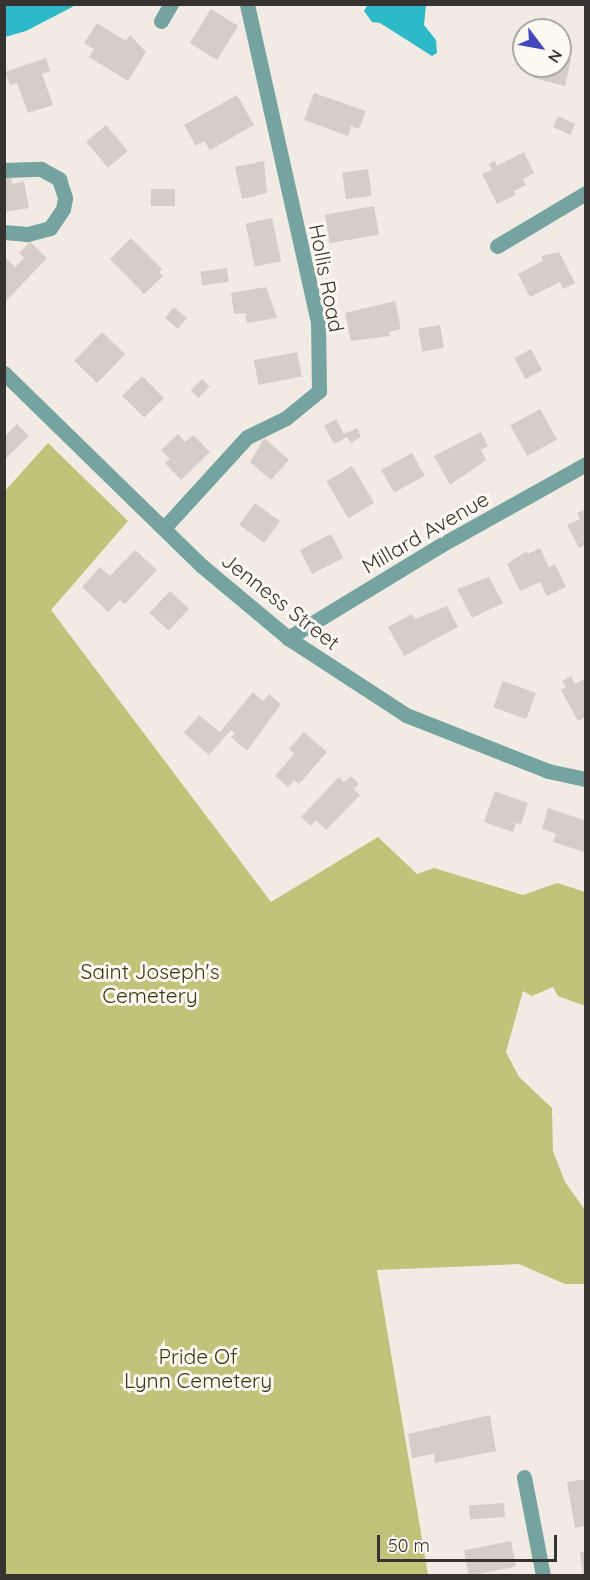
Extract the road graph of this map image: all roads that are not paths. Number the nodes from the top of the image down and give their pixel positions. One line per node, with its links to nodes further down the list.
1 (171, 4): 3 (street)
2 (247, 4): 10 (street, Hollis Road)
3 (161, 21)
4 (4, 170): 6 (street)
5 (585, 193): 7 (street)
6 (4, 232)
7 (497, 246)
8 (4, 373): 10 (street, Jenness Street)
9 (585, 464): 11 (street, Millard Avenue)
10 (164, 528): 11 (street, Jenness Street)
11 (288, 638): 12 (street, Jenness Street)
12 (585, 779)
13 (524, 1477): 14 (street)
14 (543, 1575)

